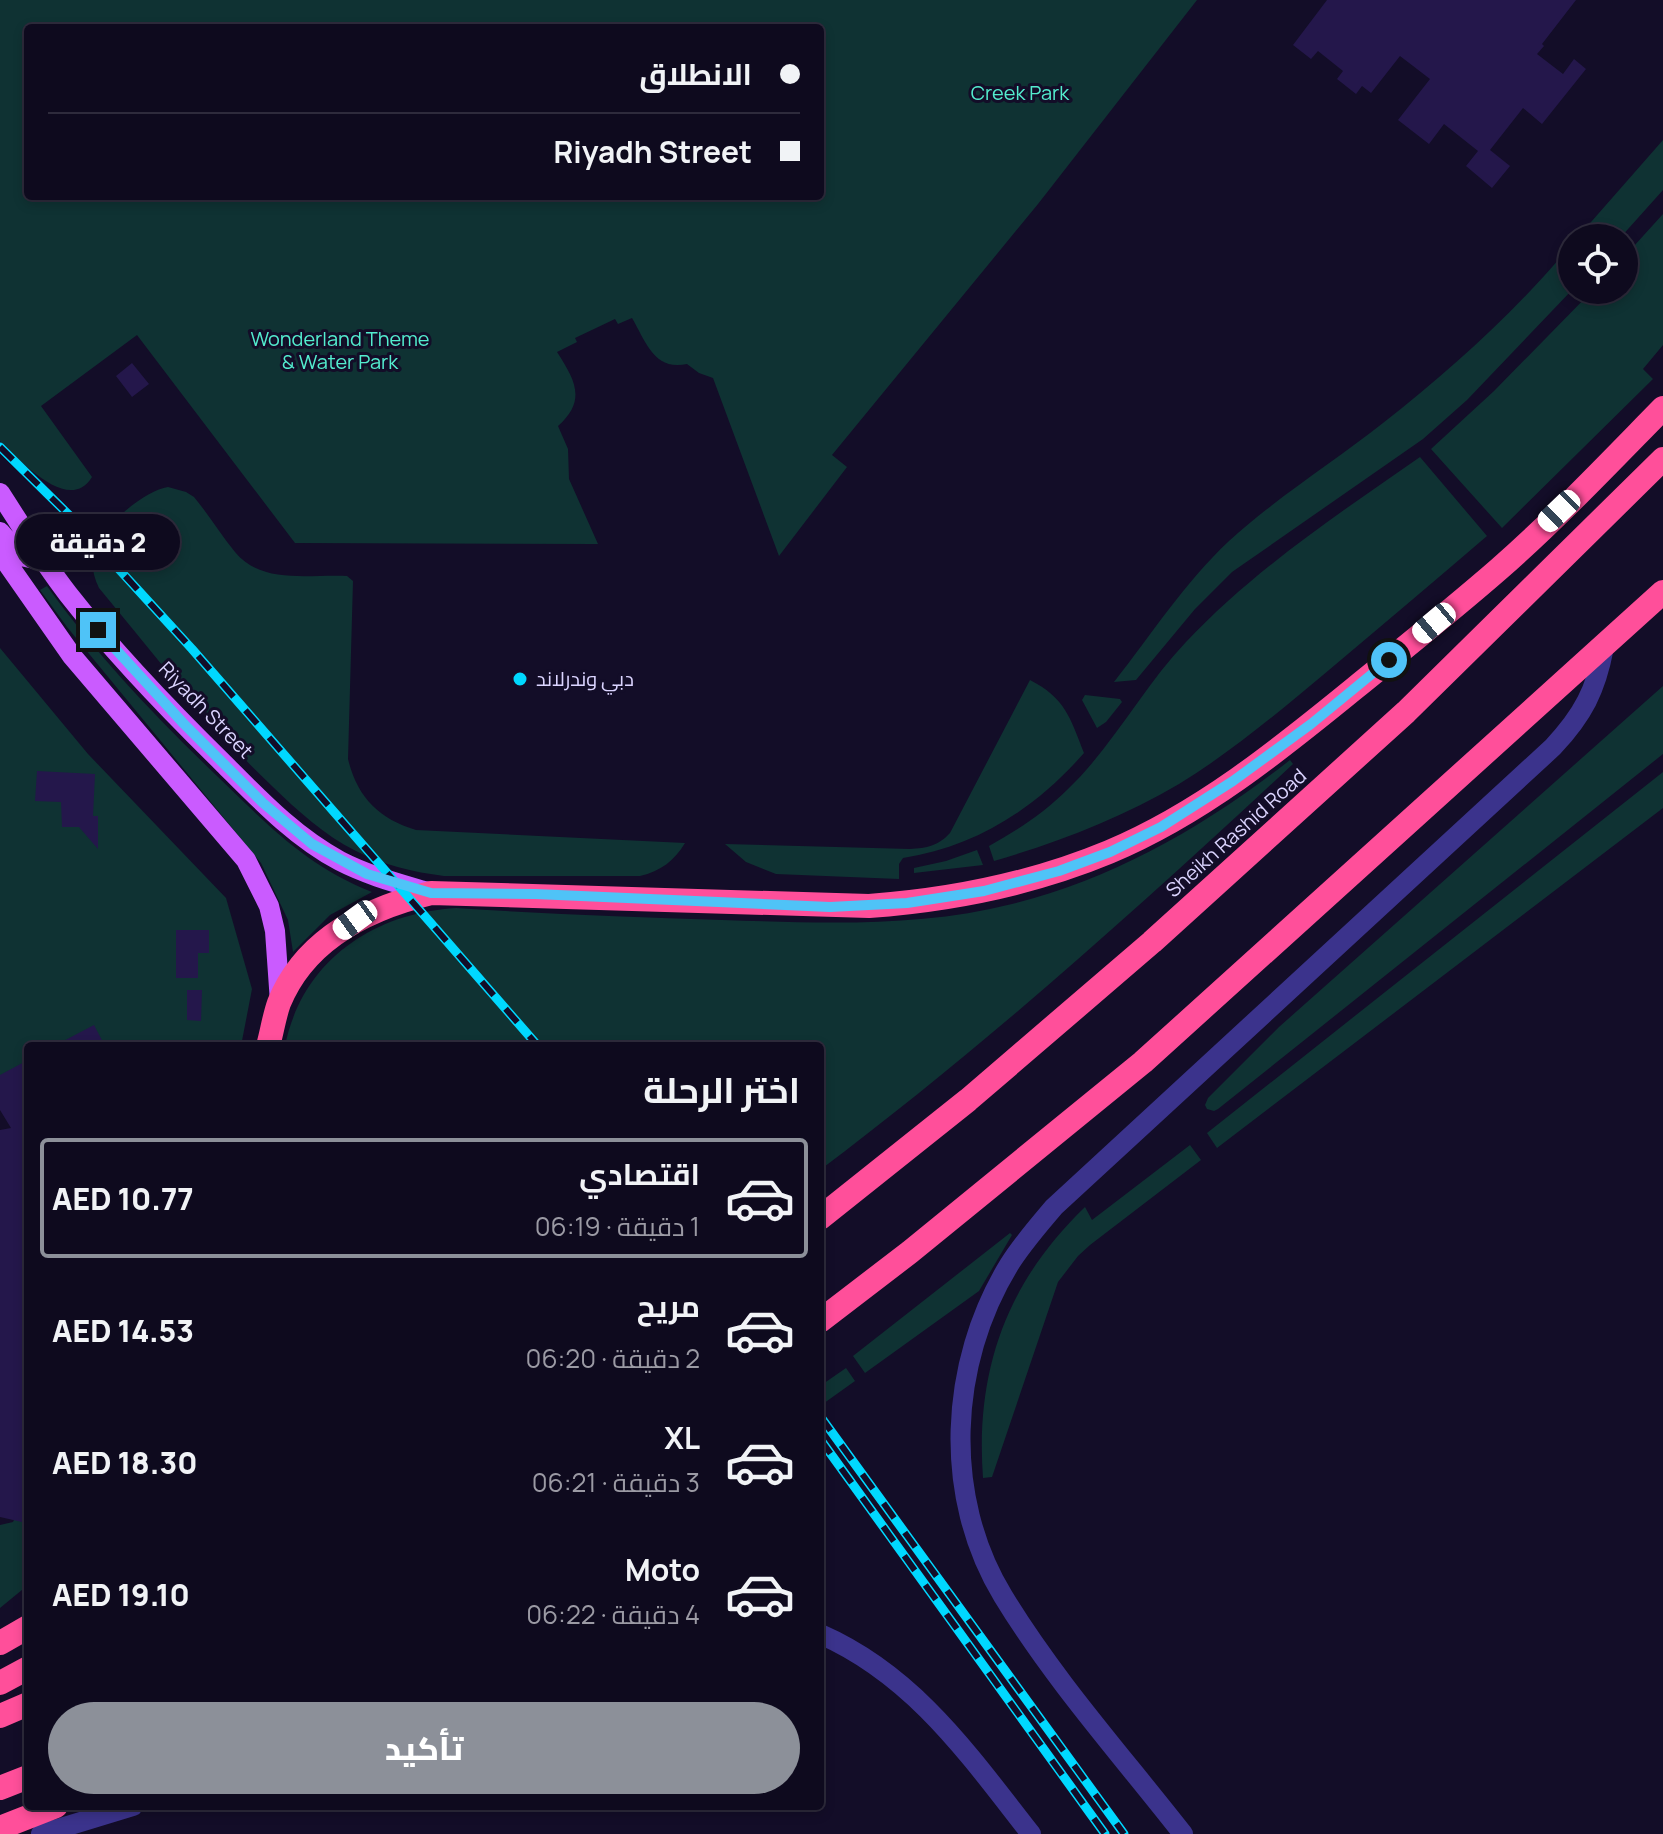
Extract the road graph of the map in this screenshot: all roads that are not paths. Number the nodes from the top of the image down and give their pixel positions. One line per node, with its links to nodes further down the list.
1 (1663, 408): 9 (highway)
2 (1663, 459): 12 (highway, Sheikh Rashid Road)
3 (0, 493): 6 (main road, Riyadh Street)
4 (0, 532): 6 (main road)
5 (0, 553): 10 (main road)
6 (44, 561): 9 (main road, Riyadh Street)
7 (1663, 592): 8 (highway)
8 (1604, 647): 13 (highway); 28 (street)
9 (431, 893): 10 (highway)
10 (280, 1002): 11 (highway)
11 (269, 1042)
12 (824, 1215)
13 (824, 1318)
14 (24, 1629): 16 (highway)
15 (824, 1636): 27 (street)
16 (0, 1643)
17 (24, 1670): 18 (highway)
18 (0, 1683)
19 (24, 1706): 20 (highway)
20 (0, 1716)
21 (24, 1779): 22 (highway)
22 (0, 1788)
23 (46, 1810): 25 (highway)
24 (120, 1810): 26 (street)
25 (0, 1828)
26 (41, 1834)
27 (1031, 1834)
28 (1183, 1834)

